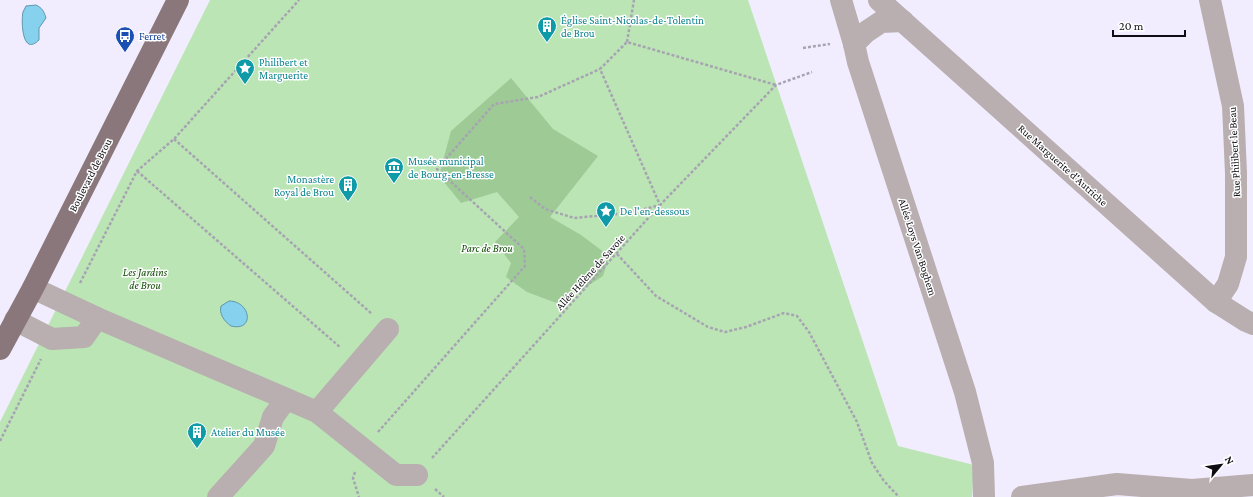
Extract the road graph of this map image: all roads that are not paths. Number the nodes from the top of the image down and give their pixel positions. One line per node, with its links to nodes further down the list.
1 (178, 0): 7 (main road, Boulevard de Brou)
2 (841, 0): 6 (street, Allée Loys Van Boghem)
3 (879, 0): 5 (street, Rue Marguerite d'Autriche)
4 (1210, 0): 8 (street, Rue Philibert le Beau)
5 (903, 21): 6 (street); 8 (street, Rue Marguerite d'Autriche)
6 (854, 44): 19 (street, Allée Loys Van Boghem)
7 (33, 288): 9 (street); 10 (main road, Boulevard de Brou)
8 (1216, 302): 11 (street, Rue Marguerite d'Autriche)
9 (97, 318): 10 (street); 14 (street)
10 (15, 320): 13 (main road, Boulevard de Brou)
11 (1253, 324)
12 (388, 329): 15 (street)
13 (0, 349)
14 (286, 399): 15 (street); 18 (street)
15 (317, 412): 16 (street)
16 (417, 475)
17 (1253, 485): 20 (street)
18 (218, 497)
19 (984, 497)
20 (1022, 497)

